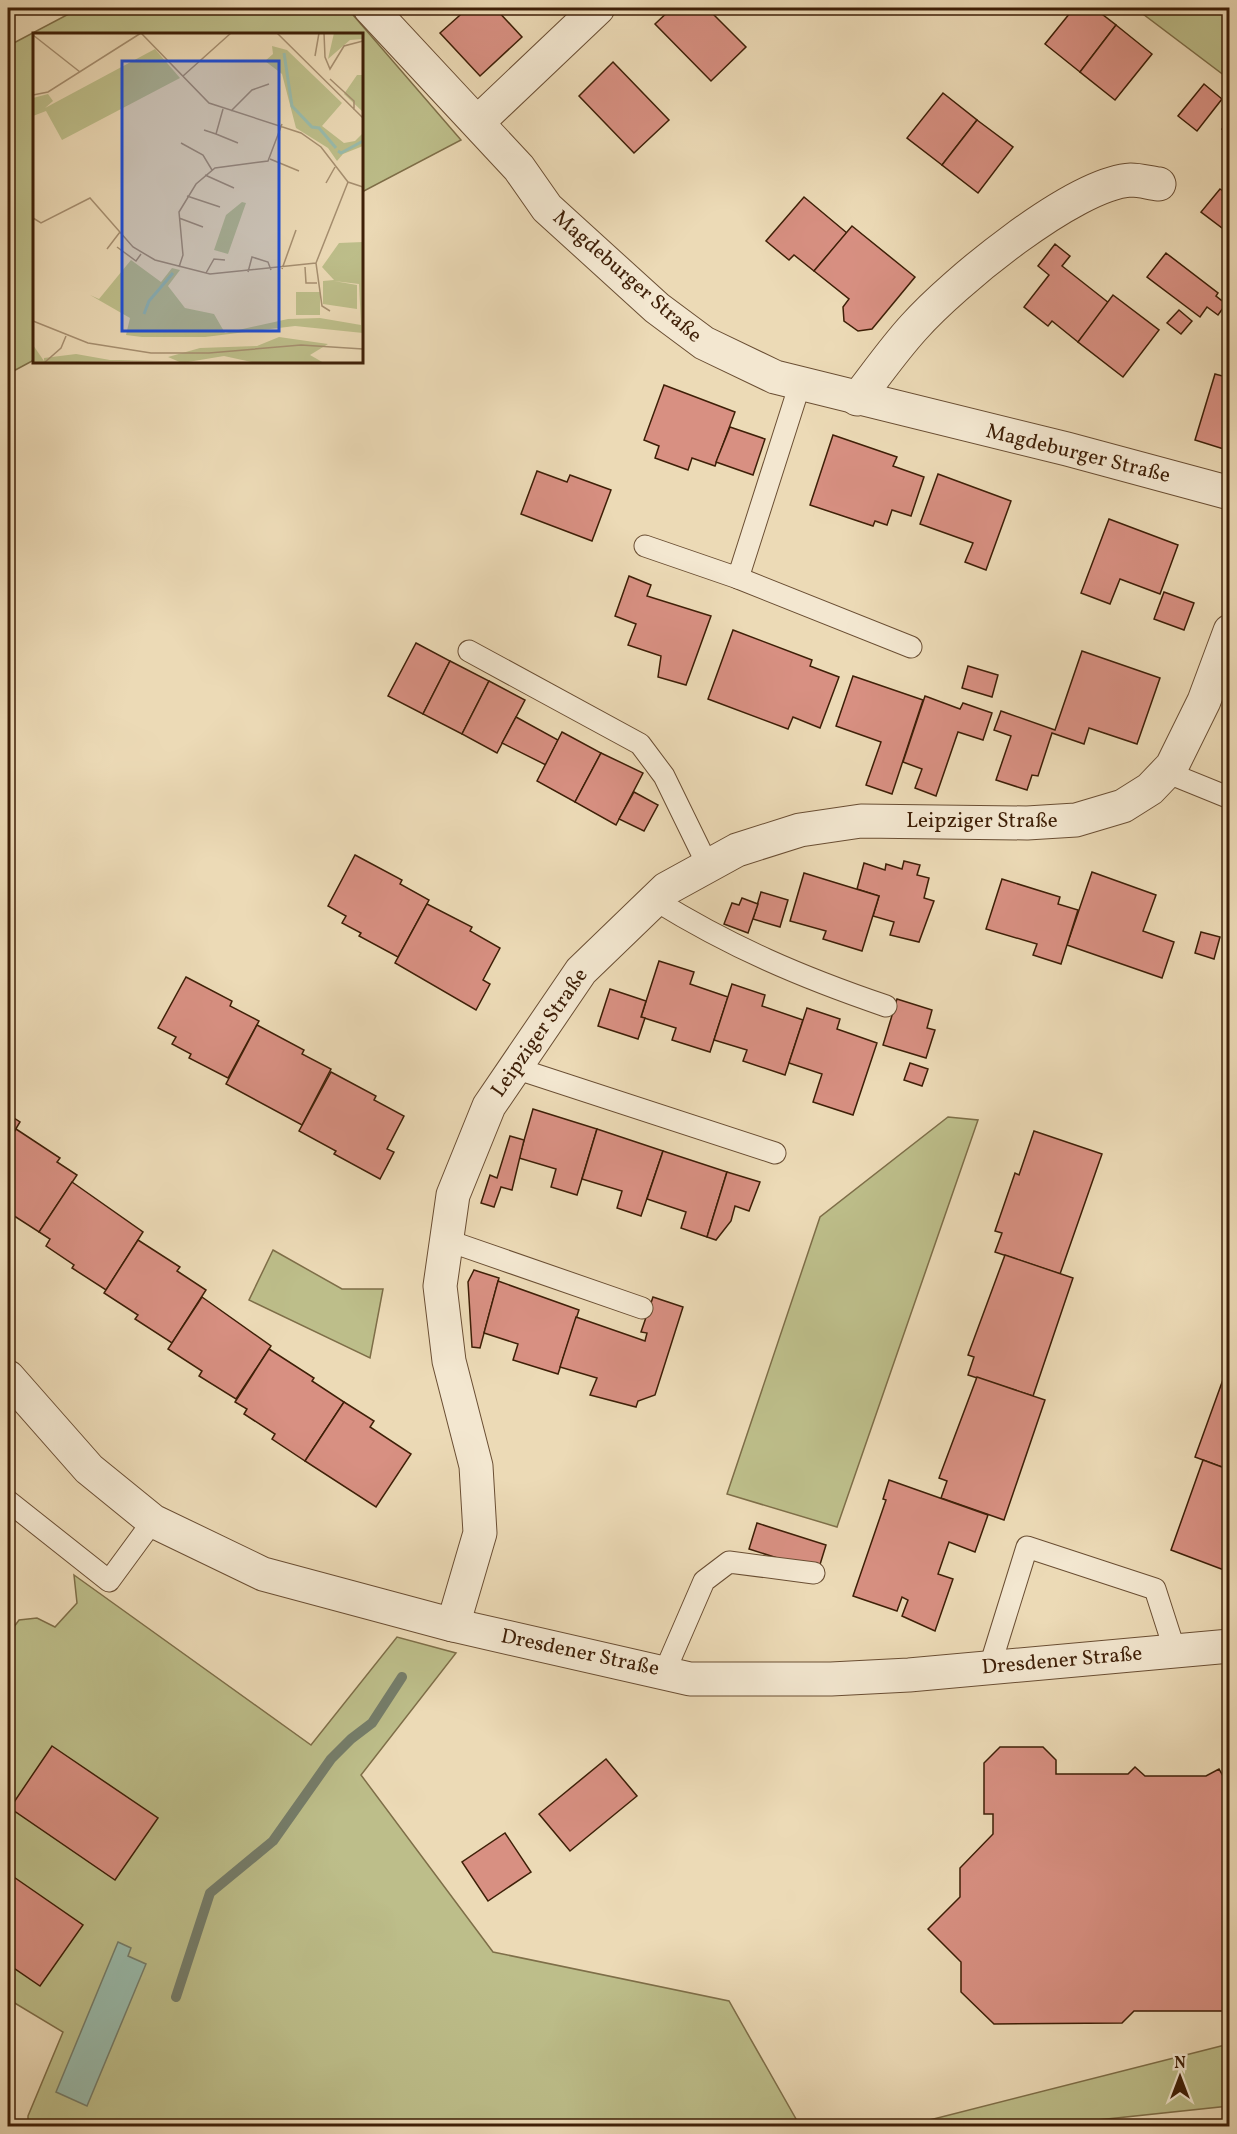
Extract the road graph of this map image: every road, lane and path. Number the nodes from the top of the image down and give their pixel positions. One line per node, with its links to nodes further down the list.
1 (370, 8): 3 (street, Magdeburger Straße)
2 (598, 8): 3 (street)
3 (477, 122): 5 (street, Magdeburger Straße)
4 (1159, 184): 6 (street)
5 (801, 384): 6 (street, Magdeburger Straße); 9 (lane)
6 (857, 399): 7 (street, Magdeburger Straße)
7 (1230, 493)
8 (645, 546): 9 (lane)
9 (738, 578): 11 (lane)
10 (1230, 631): 13 (street, Leipziger Straße)
11 (911, 646)
12 (469, 651): 15 (lane)
13 (1166, 772): 14 (lane); 15 (street, Leipziger Straße)
14 (1230, 798)
15 (708, 866): 16 (street, Leipziger Straße)
16 (655, 900): 17 (lane); 18 (street, Leipziger Straße)
17 (886, 1006)
18 (515, 1068): 19 (lane); 20 (street, Leipziger Straße)
19 (775, 1153)
20 (446, 1240): 21 (lane); 26 (street, Leipziger Straße)
21 (642, 1308)
22 (8, 1377): 24 (street, Dresdener Straße)
23 (8, 1501): 24 (lane)
24 (153, 1521): 26 (street, Dresdener Straße)
25 (814, 1573): 30 (lane)
26 (453, 1624): 30 (street, Dresdener Straße)
27 (1230, 1646): 28 (street, Dresdener Straße)
28 (1175, 1651): 29 (street, Dresdener Straße); 29 (lane)
29 (990, 1666): 30 (street, Dresdener Straße)
30 (664, 1671)

